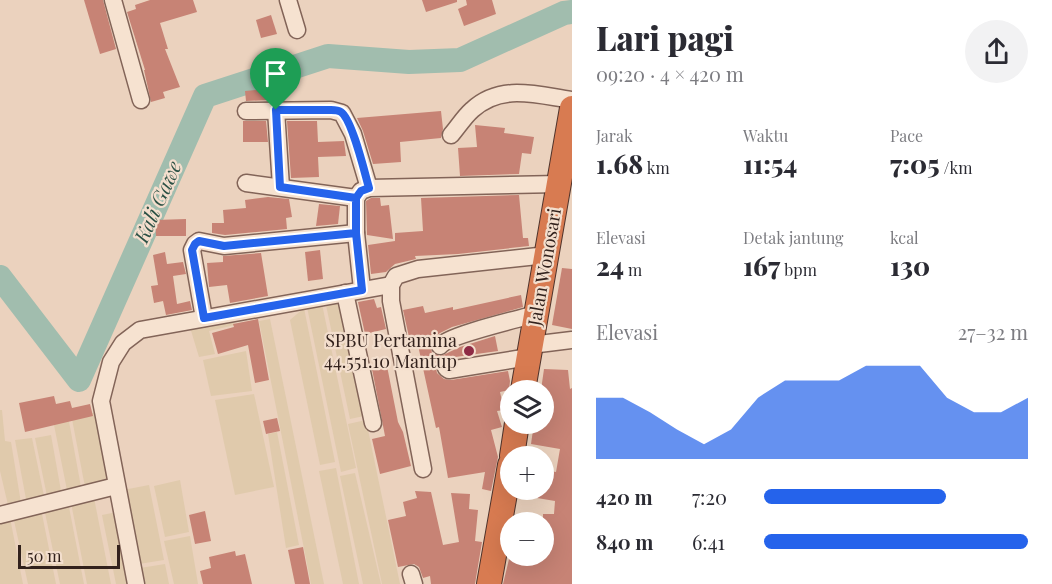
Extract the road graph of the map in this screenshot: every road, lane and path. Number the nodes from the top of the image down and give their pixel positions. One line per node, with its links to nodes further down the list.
1 (113, 0): 4 (street)
2 (288, 0): 3 (street)
3 (297, 30)
4 (141, 100)
5 (572, 100): 9 (street)
6 (572, 108): 10 (highway, Jalan Wonosari)
7 (276, 110): 8 (street); 12 (street); 13 (street)
8 (246, 111)
9 (451, 135)
10 (564, 174): 13 (street); 15 (highway, Jalan Wonosari)
11 (246, 183): 12 (street)
12 (280, 187): 13 (street)
13 (363, 193): 14 (street)
14 (356, 233): 17 (street); 20 (street)
15 (547, 255): 16 (street); 19 (highway, Jalan Wonosari)
16 (391, 285): 17 (street); 27 (street)
17 (362, 290): 18 (street)
18 (345, 293): 20 (street); 26 (street)
19 (536, 314): 22 (street); 23 (highway, Jalan Wonosari)
20 (204, 318): 28 (street)
21 (572, 340): 23 (street)
22 (440, 346)
23 (530, 351): 24 (street); 25 (highway, Jalan Wonosari)
24 (446, 368)
25 (525, 380)
26 (373, 423)
27 (423, 469)
28 (116, 486): 30 (street); 31 (street)
29 (504, 500): 32 (highway)
30 (0, 515)
31 (136, 584)
32 (489, 584)

